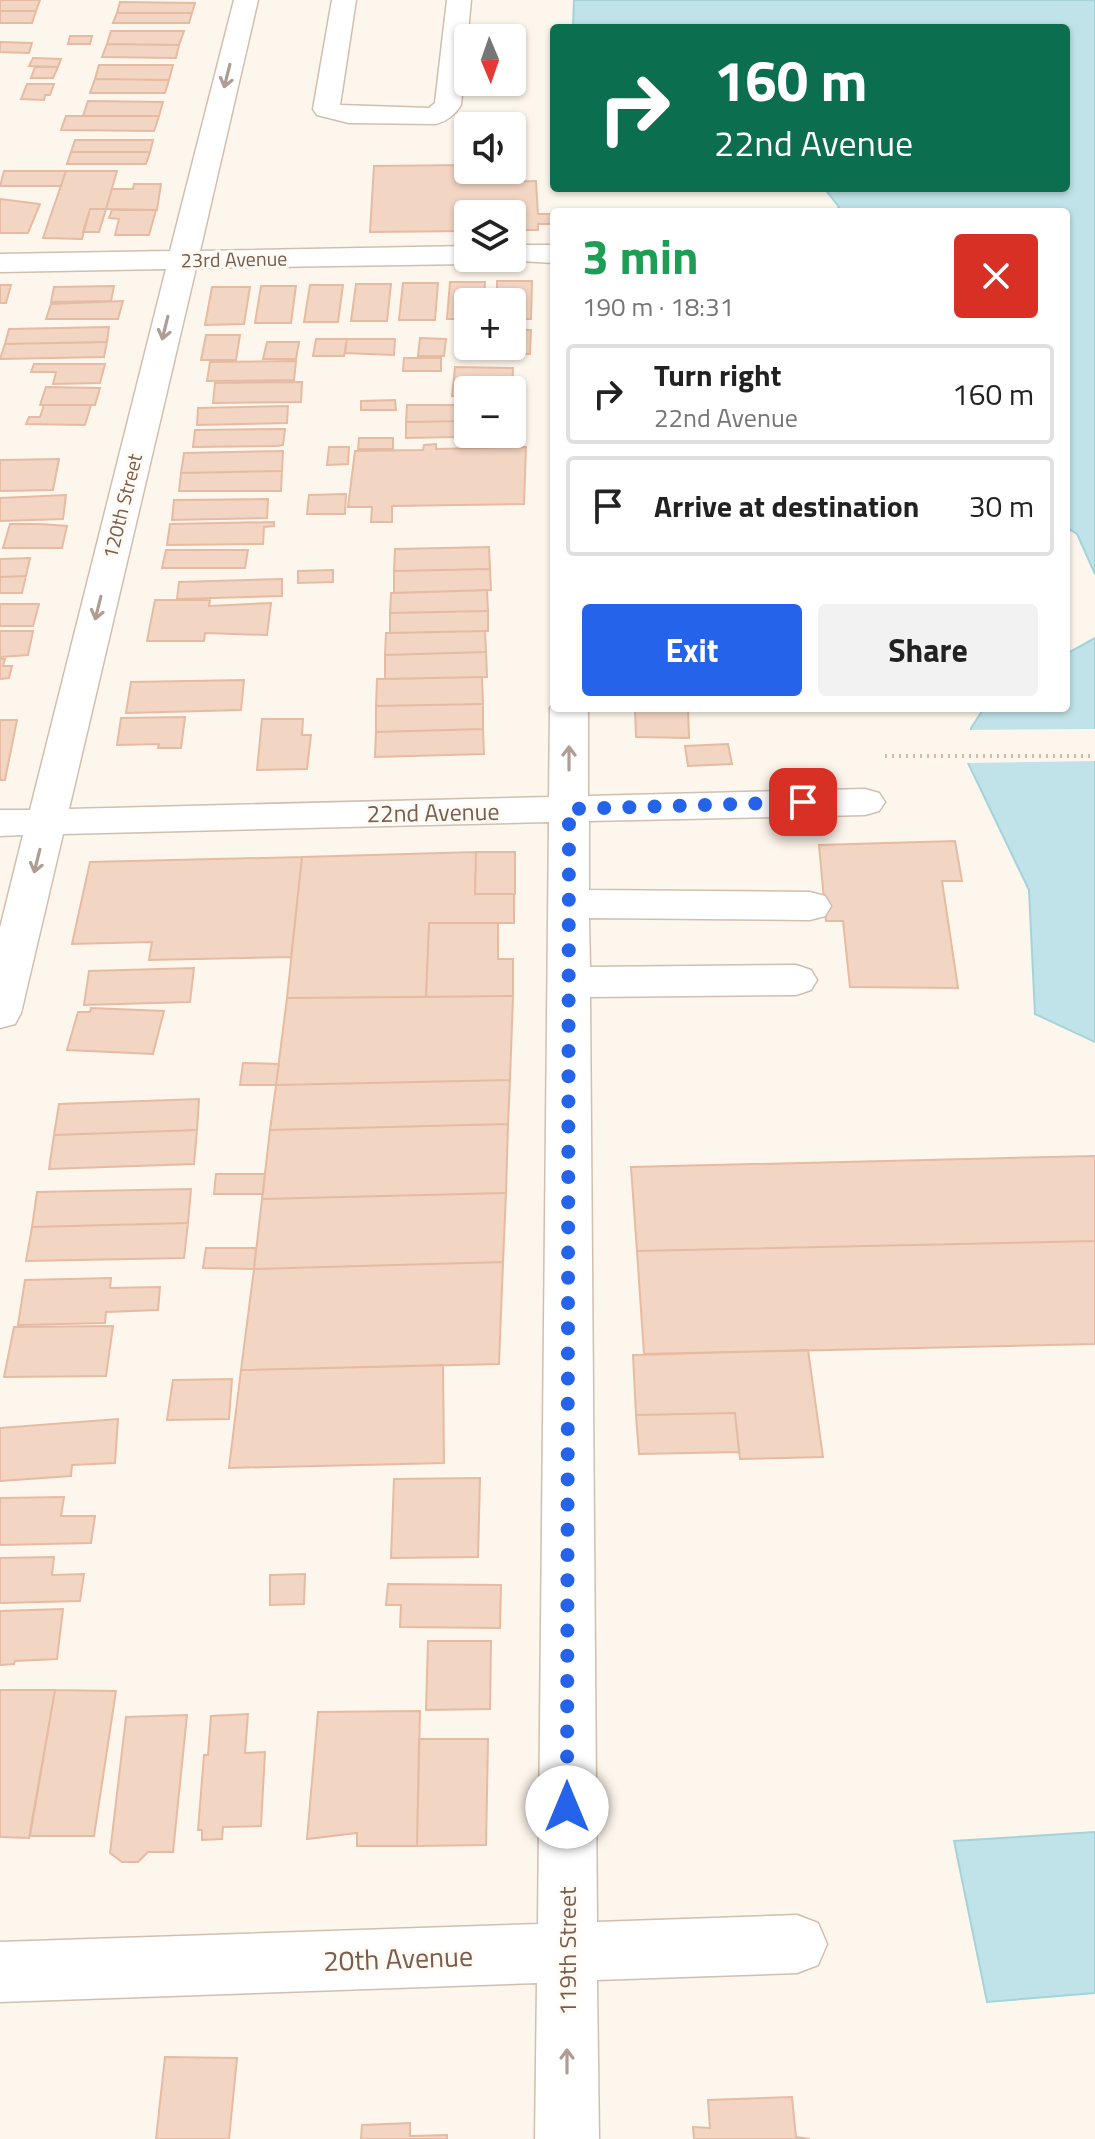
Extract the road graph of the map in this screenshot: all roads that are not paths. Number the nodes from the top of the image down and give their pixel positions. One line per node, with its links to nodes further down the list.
1 (246, 0): 7 (street, 120th Street, one-way to 7)
2 (344, 0): 3 (street)
3 (459, 0)
4 (526, 254): 5 (street)
5 (550, 254)
6 (454, 255): 7 (street, 23rd Avenue)
7 (181, 260): 8 (street, 23rd Avenue); 12 (street, 120th Street, one-way to 12)
8 (0, 263)
9 (569, 712): 11 (street, 119th Street, one-way to 9)
10 (865, 802): 11 (street, 22nd Avenue)
11 (569, 809): 12 (street, 22nd Avenue); 14 (street, 119th Street)
12 (46, 822): 13 (street, 22nd Avenue); 18 (street, 120th Street, one-way to 18)
13 (0, 823)
14 (569, 904): 15 (street); 17 (street, 119th Street)
15 (810, 906)
16 (796, 980): 17 (street)
17 (569, 982): 20 (street, 119th Street)
18 (0, 1013)
19 (797, 1944): 20 (street, 20th Avenue)
20 (567, 1952): 21 (street, 20th Avenue); 22 (street, 119th Street, one-way to 20)
21 (0, 1972)
22 (567, 2139)

